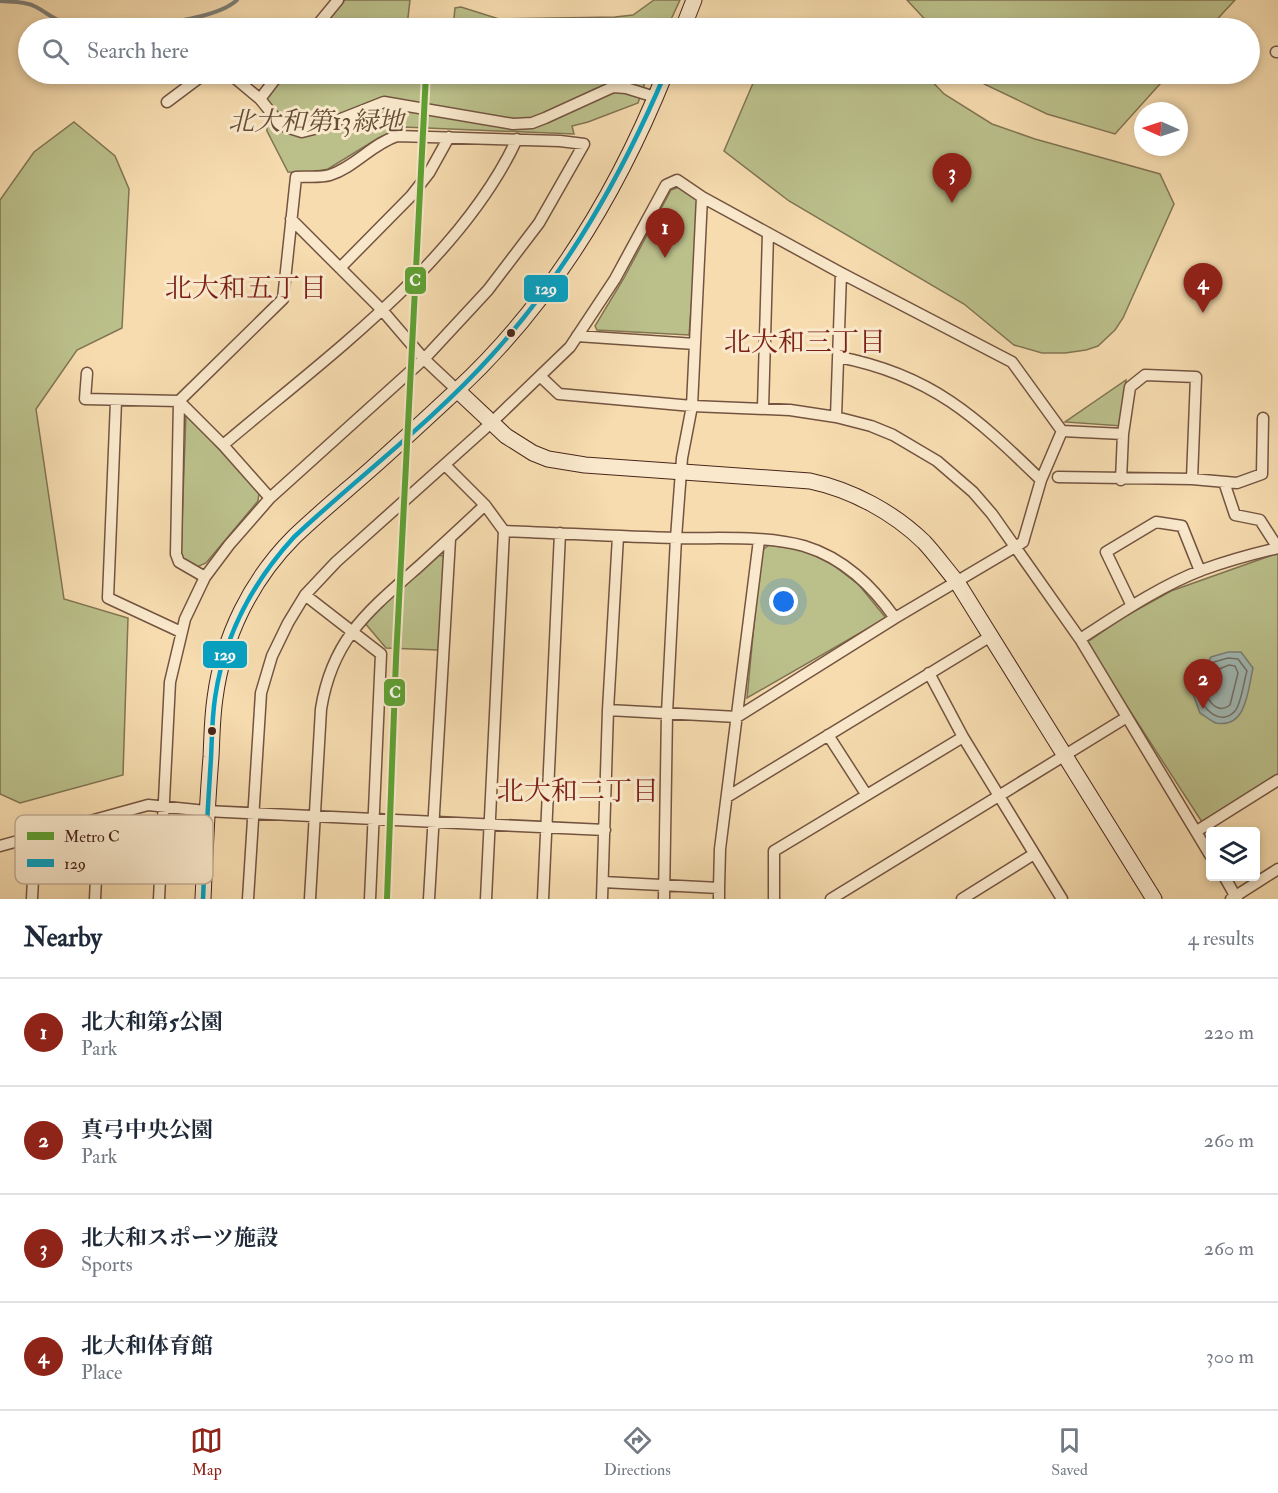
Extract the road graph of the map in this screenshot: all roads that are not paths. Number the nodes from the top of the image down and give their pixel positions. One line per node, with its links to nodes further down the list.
1 (338, 0): 3 (street)
2 (694, 0): 4 (street)
3 (323, 18)
4 (687, 18)
5 (191, 84): 11 (street)
6 (242, 84): 10 (street)
7 (271, 84): 10 (street)
8 (661, 84): 9 (street)
9 (655, 97): 10 (street); 26 (street)
10 (260, 99)
11 (167, 102)
12 (450, 137): 13 (street); 15 (street); 17 (street)
13 (517, 139): 19 (street); 23 (street)
14 (702, 197): 16 (street); 20 (street); 21 (street)
15 (291, 219): 17 (street); 28 (street)
16 (768, 233): 18 (street); 30 (street)
17 (340, 268): 19 (street)
18 (841, 273): 22 (street); 34 (street)
19 (382, 310): 23 (street); 36 (street)
20 (577, 336): 21 (street); 25 (street)
21 (695, 344): 29 (street)
22 (839, 357): 31 (street); 41 (street)
23 (424, 359): 26 (street); 44 (street)
24 (87, 373): 27 (street)
25 (541, 377): 29 (street); 33 (street)
26 (457, 390): 33 (street); 77 (street)
27 (116, 401): 28 (street); 61 (street)
28 (179, 401): 36 (street); 55 (street)
29 (692, 406): 30 (street); 38 (street)
30 (763, 408): 31 (street)
31 (836, 417): 52 (street)
32 (1263, 418): 43 (street)
33 (491, 423): 37 (street); 38 (street)
34 (1062, 431): 35 (street); 41 (street)
35 (1123, 434): 40 (street); 42 (street)
36 (223, 445): 44 (street)
37 (445, 465): 45 (street); 57 (street)
38 (681, 473): 49 (street); 56 (street)
39 (1058, 477): 42 (street)
40 (1192, 479): 42 (street); 43 (street)
41 (1041, 480): 52 (street)
42 (1121, 480)
43 (1224, 482): 53 (street)
44 (270, 498): 55 (street)
45 (485, 505): 46 (street); 50 (street)
46 (504, 531): 47 (street); 85 (street)
47 (560, 533): 48 (street); 86 (street)
48 (618, 536): 49 (street); 65 (street)
49 (676, 538): 51 (street); 66 (street)
50 (450, 539): 60 (street); 84 (street)
51 (759, 540): 59 (street); 67 (street)
52 (1015, 547): 56 (street); 63 (street)
53 (1278, 548): 54 (street)
54 (1200, 571): 58 (street); 58 (street)
55 (205, 577): 61 (street)
56 (957, 582): 59 (street); 62 (street)
57 (305, 595): 60 (street); 78 (street)
58 (1132, 606): 63 (street)
59 (895, 618): 67 (street)
60 (351, 631): 82 (street); 83 (street)
61 (181, 632): 76 (street)
62 (991, 636): 64 (street); 71 (street)
63 (1080, 639): 68 (street)
64 (928, 673): 69 (street); 70 (street)
65 (609, 710): 66 (street); 87 (street)
66 (667, 713): 67 (street); 100 (street)
67 (736, 717): 75 (street)
68 (1127, 717): 71 (street); 88 (street)
69 (828, 735): 73 (street); 75 (street)
70 (963, 737): 73 (street); 74 (street)
71 (1065, 756): 74 (street); 119 (street)
72 (1278, 780): 88 (street)
73 (866, 794): 115 (street)
74 (999, 796): 92 (street); 116 (street)
75 (727, 797): 101 (street)
76 (164, 807): 77 (street); 79 (street); 80 (street)
77 (206, 811): 78 (street); 81 (street)
78 (252, 813): 82 (street); 107 (street)
79 (113, 815)
80 (164, 815)
81 (206, 815)
82 (314, 815): 83 (street); 108 (street)
83 (373, 818): 84 (street); 109 (street)
84 (433, 822): 85 (street); 110 (street)
85 (489, 824): 86 (street); 111 (street)
86 (547, 827): 87 (street); 112 (street)
87 (605, 830): 95 (street)
88 (1197, 831): 91 (street)
89 (15, 843): 90 (street)
90 (0, 846)
91 (1206, 848)
92 (1034, 854): 117 (street); 118 (street)
93 (1278, 869): 102 (street)
94 (1226, 881): 102 (street)
95 (603, 882): 100 (street); 113 (street)
96 (33, 884): 103 (street)
97 (96, 884): 104 (street)
98 (160, 884): 105 (street)
99 (204, 884): 106 (street)
100 (665, 884): 101 (street); 114 (street)
101 (719, 893)
102 (1235, 898)
103 (32, 899)
104 (95, 899)
105 (159, 899)
106 (203, 899)
107 (248, 899)
108 (310, 899)
109 (370, 899)
110 (429, 899)
111 (486, 899)
112 (543, 899)
113 (602, 899)
114 (664, 899)
115 (774, 899)
116 (831, 899)
117 (962, 899)
118 (1062, 899)
119 (1154, 899)

